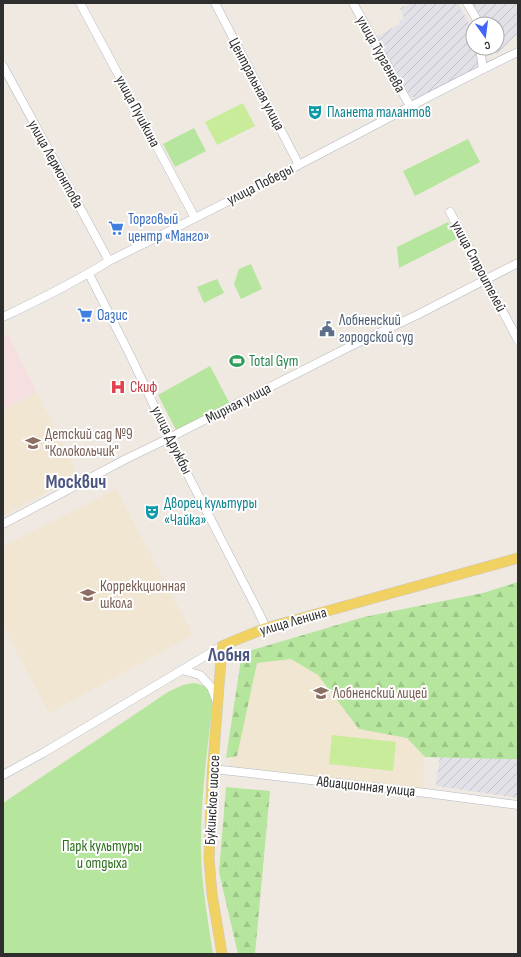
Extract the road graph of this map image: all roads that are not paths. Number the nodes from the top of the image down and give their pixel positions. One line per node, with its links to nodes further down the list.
1 (80, 3): 13 (street, улица Пушкина)
2 (215, 3): 11 (street, Центральная улица)
3 (353, 3): 10 (street, улица Тургенева)
4 (468, 3): 5 (street)
5 (475, 16)
6 (518, 52): 9 (street, улица Победы)
7 (481, 56): 9 (street)
8 (3, 66): 14 (street, улица Лермонтова)
9 (483, 69): 10 (street, улица Победы)
10 (410, 106): 11 (street, улица Победы)
11 (299, 164): 13 (street, улица Победы)
12 (450, 212): 17 (street, улица Строителей)
13 (195, 218): 14 (street, улица Победы)
14 (109, 262): 16 (street, улица Победы)
15 (518, 263): 17 (street, Мирная улица)
16 (89, 274): 18 (street, улица Победы); 20 (street, улица Дружбы)
17 (486, 280): 19 (street, улица Строителей); 20 (street, Мирная улица)
18 (3, 317)
19 (518, 340)
20 (170, 438): 21 (street, Мирная улица); 23 (street, улица Дружбы)
21 (3, 524)
22 (518, 558): 23 (main road, улица Ленина)
23 (266, 628): 24 (main road, улица Ленина)
24 (222, 646): 25 (street, улица Ленина); 26 (main road, Букинское шоссе)
25 (182, 670): 26 (street); 28 (street, улица Ленина)
26 (218, 703): 27 (main road, Букинское шоссе)
27 (213, 769): 29 (street, Авиационная улица); 30 (main road, Букинское шоссе)
28 (3, 775)
29 (518, 805)
30 (222, 954)

